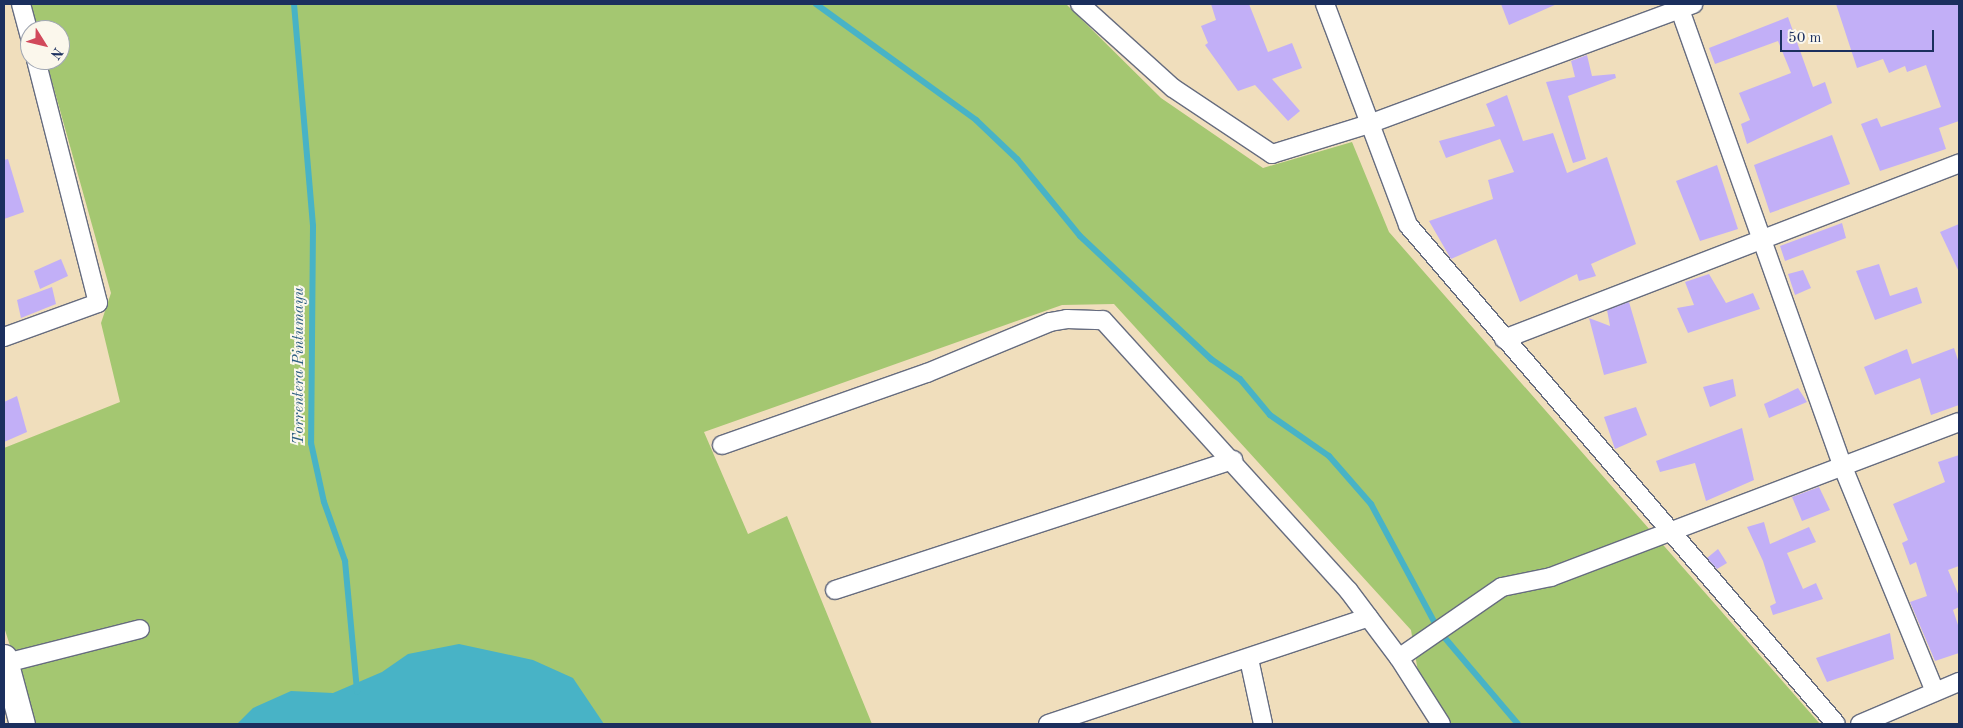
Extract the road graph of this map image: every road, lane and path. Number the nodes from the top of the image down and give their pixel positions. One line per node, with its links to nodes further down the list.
1 (21, 4): 5 (street)
2 (1080, 4): 7 (street)
3 (1325, 4): 7 (street)
4 (1683, 5): 7 (street); 9 (street)
5 (25, 20)
6 (39, 70): 10 (street)
7 (1370, 124): 11 (street)
8 (1959, 163): 9 (street)
9 (1762, 240): 11 (street); 15 (street)
10 (4, 337)
11 (1504, 339): 16 (street)
12 (1959, 422): 15 (street)
13 (722, 445): 14 (street)
14 (1233, 460): 17 (street); 18 (street)
15 (1842, 465): 16 (street); 24 (street)
16 (1672, 530): 20 (street); 29 (street)
17 (835, 590)
18 (1369, 617): 20 (street); 21 (street)
19 (140, 629): 22 (street)
20 (1400, 658): 28 (street)
21 (1249, 659): 25 (street); 27 (street)
22 (5, 660): 26 (street)
23 (1959, 682): 24 (street)
24 (1935, 692): 30 (street)
25 (1058, 723)
26 (22, 724)
27 (1263, 724)
28 (1441, 724)
29 (1836, 724)
30 (1860, 724)

